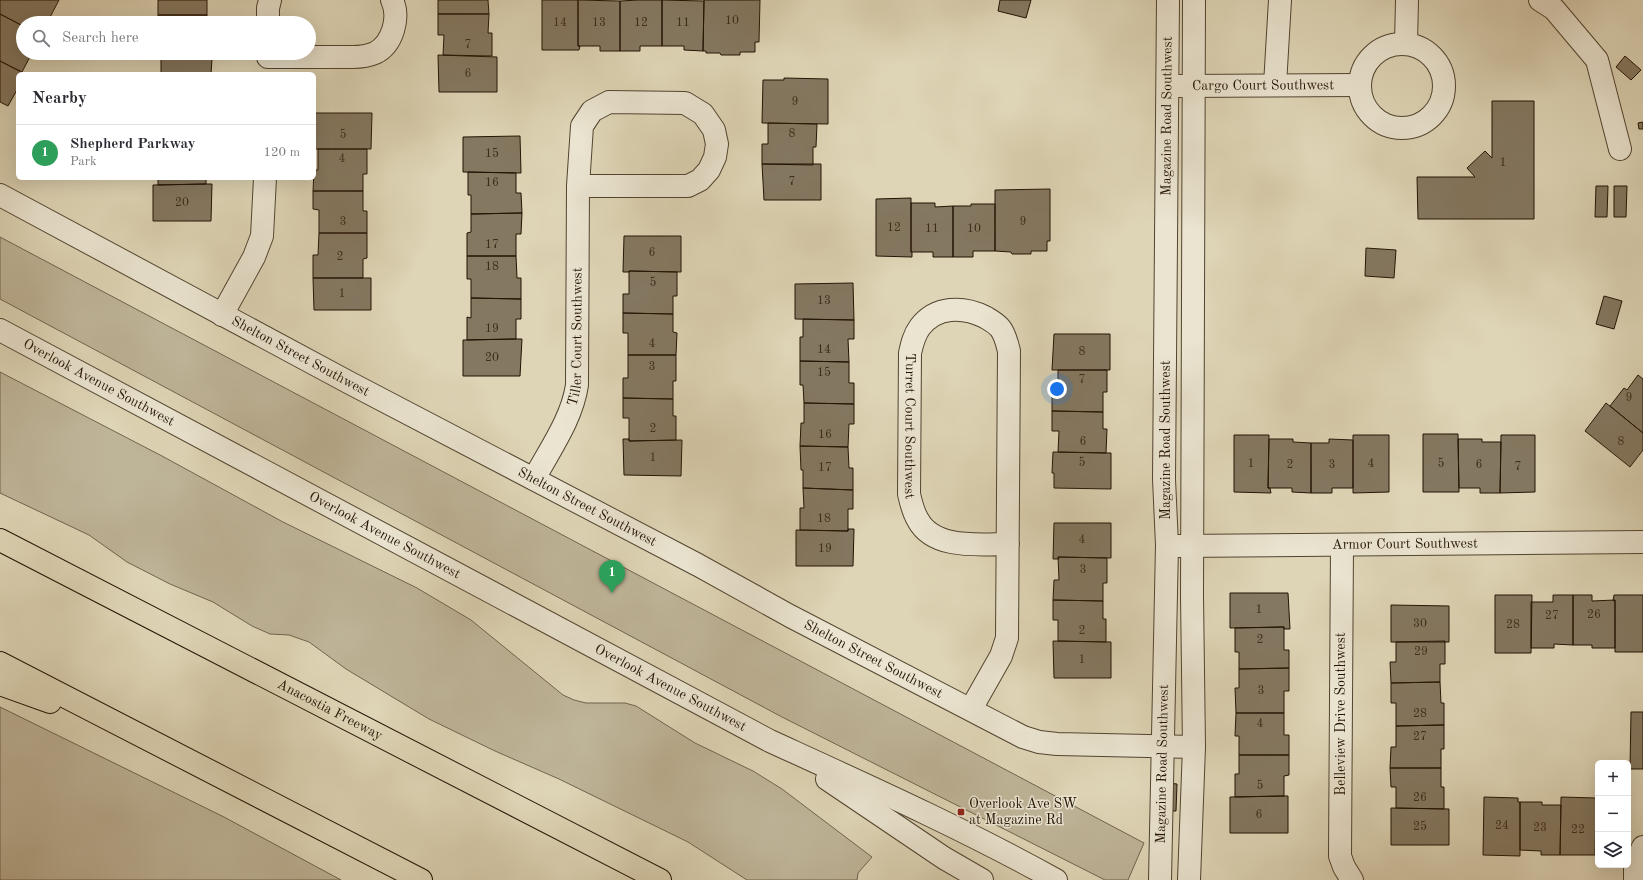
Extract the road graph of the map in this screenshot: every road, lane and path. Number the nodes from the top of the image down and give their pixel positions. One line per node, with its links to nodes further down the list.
1 (270, 0): 8 (street)
2 (392, 0): 10 (street)
3 (1168, 0): 15 (street, Magazine Road Southwest)
4 (1194, 0): 16 (street, Magazine Road Southwest)
5 (1280, 0): 13 (street)
6 (1407, 0): 9 (street)
7 (1540, 0): 17 (street)
8 (268, 16)
9 (1406, 44): 14 (street); 14 (street)
10 (316, 59)
11 (296, 60): 12 (street)
12 (268, 61)
13 (1275, 85): 14 (street, Cargo Court Southwest); 16 (street, Cargo Court Southwest)
14 (1358, 85)
15 (1168, 86): 16 (street, Cargo Court Southwest); 27 (street, Magazine Road Southwest)
16 (1193, 87): 29 (street, Magazine Road Southwest)
17 (1620, 149)
18 (265, 180): 21 (street)
19 (578, 186): 19 (street, Tiller Court Southwest); 23 (street, Tiller Court Southwest)
20 (0, 195): 21 (street, Shelton Street Southwest)
21 (222, 315): 23 (street, Shelton Street Southwest)
22 (0, 330): 34 (street, Overlook Avenue Southwest)
23 (534, 479): 32 (street, Shelton Street Southwest)
24 (0, 540): 39 (highway, Anacostia Freeway)
25 (1643, 542): 28 (street, Armor Court Southwest)
26 (1008, 544): 26 (street, Turret Court Southwest); 32 (street, Turret Court Southwest)
27 (1167, 545): 29 (street, Armor Court Southwest); 36 (street, Magazine Road Southwest)
28 (1342, 545): 29 (street, Armor Court Southwest); 44 (street, Belleview Drive Southwest)
29 (1193, 547): 35 (street, Magazine Road Southwest)
30 (0, 663): 33 (highway)
31 (0, 684): 33 (highway)
32 (970, 709): 36 (street, Shelton Street Southwest)
33 (148, 739): 38 (highway)
34 (770, 741): 40 (street, Overlook Avenue Southwest); 41 (street, Overlook Avenue Southwest)
35 (1194, 746): 36 (street, Shelton Street Southwest); 43 (street, Magazine Road Southwest)
36 (1164, 747): 42 (street, Magazine Road Southwest)
37 (1643, 847): 45 (street)
38 (421, 880)
39 (660, 880)
40 (982, 880)
41 (1056, 880)
42 (1160, 880)
43 (1189, 880)
44 (1352, 880)
45 (1635, 880)

